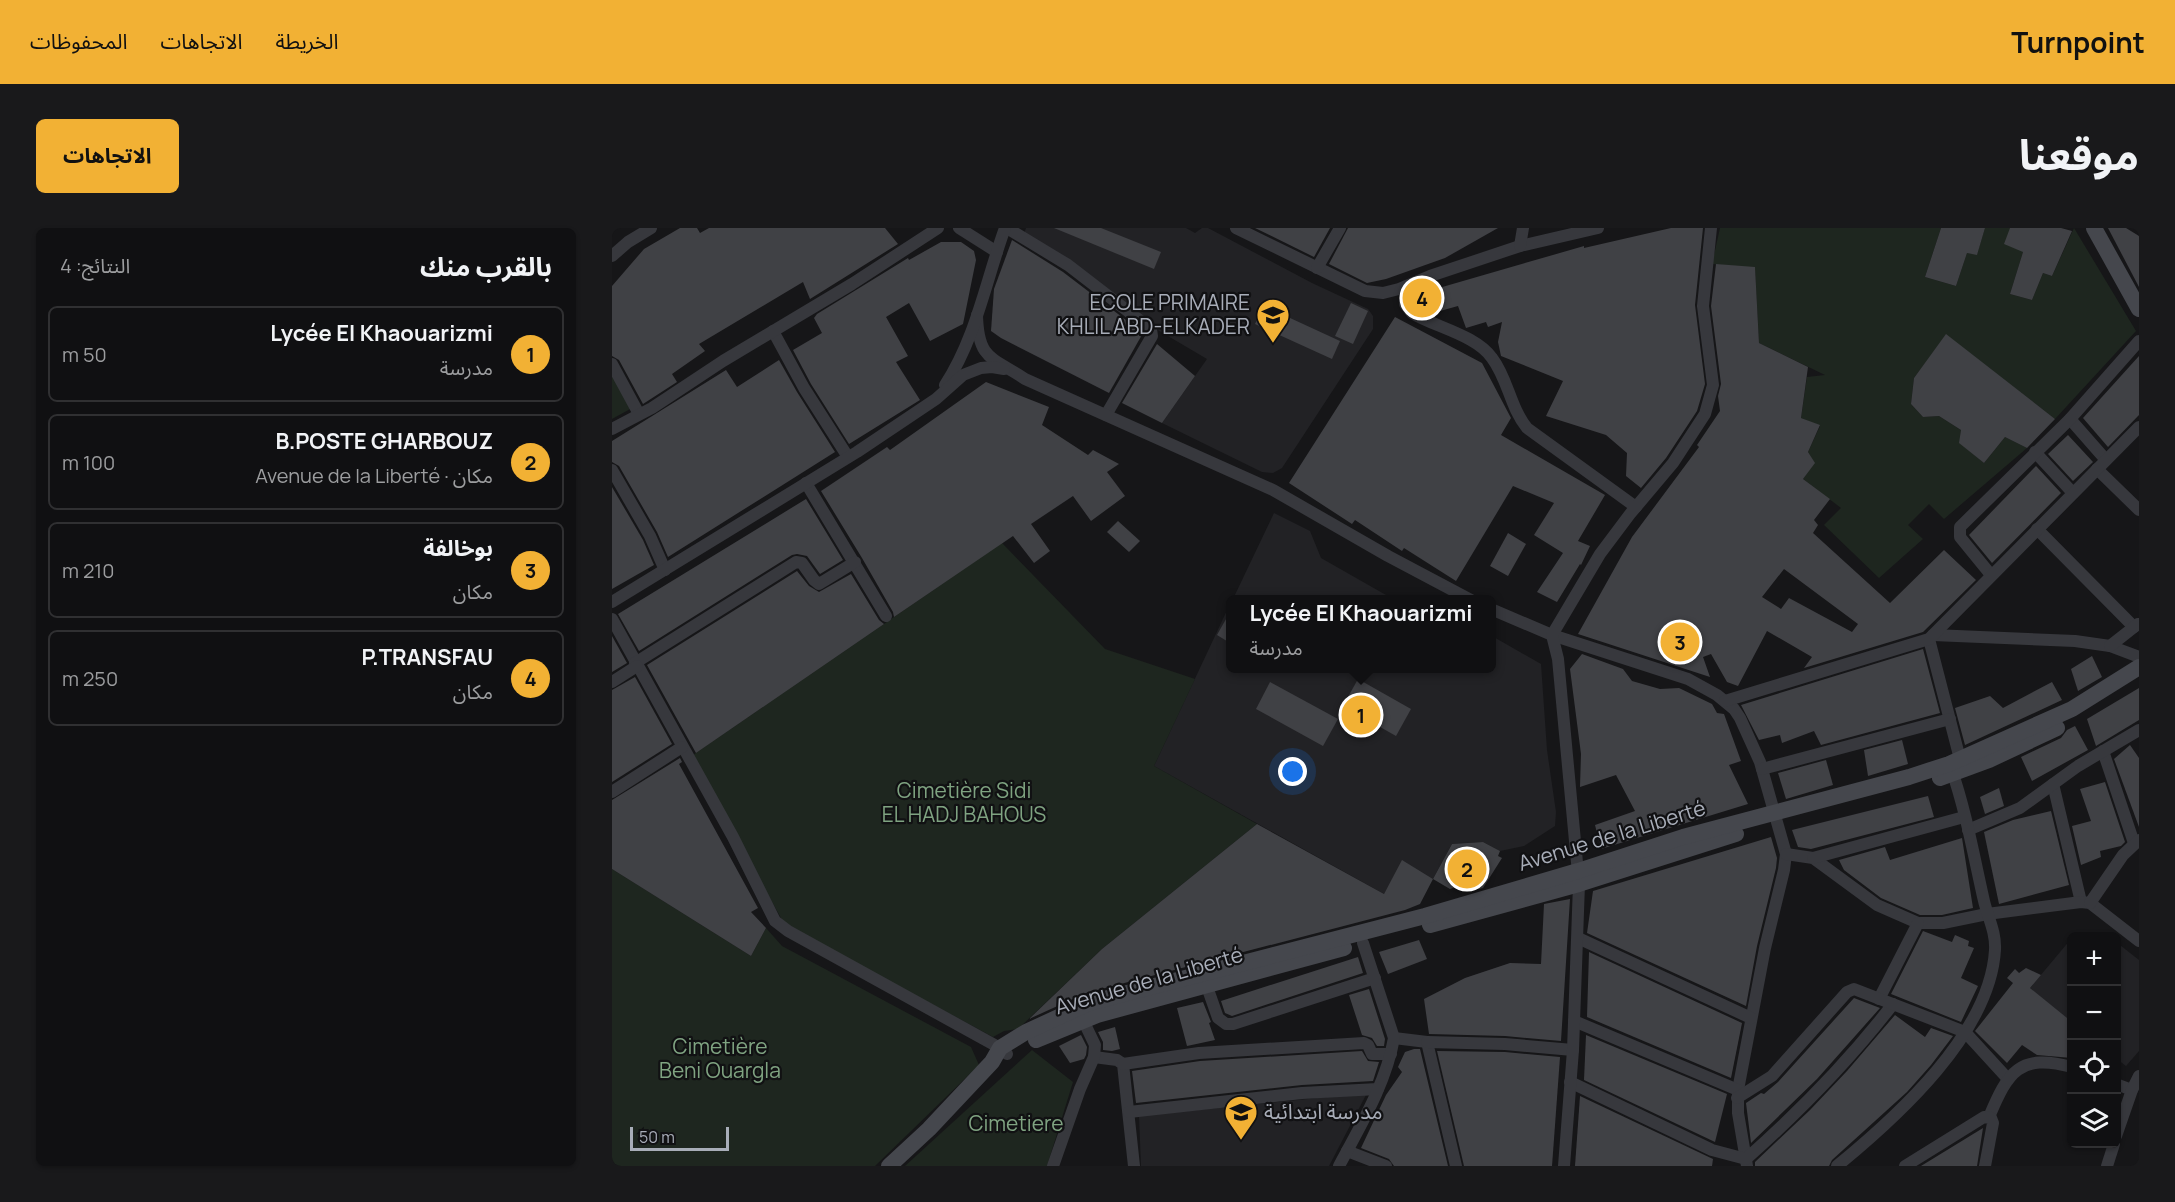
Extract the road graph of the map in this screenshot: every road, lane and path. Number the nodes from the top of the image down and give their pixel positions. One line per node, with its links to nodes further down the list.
1 (651, 228): 13 (street)
2 (938, 228): 18 (street)
3 (959, 228): 12 (street)
4 (1006, 228): 12 (street); 24 (street)
5 (1236, 228): 14 (street)
6 (1340, 228): 14 (street)
7 (1523, 228): 11 (street)
8 (1598, 228): 11 (street)
9 (1711, 228): 34 (street)
10 (2094, 228): 16 (street)
11 (1520, 246): 15 (street)
12 (997, 252): 17 (street)
13 (612, 256)
14 (1317, 268): 15 (street)
15 (1405, 287): 34 (street)
16 (2139, 309)
17 (977, 315): 21 (street); 22 (street)
18 (772, 332): 23 (street); 29 (street)
19 (2139, 341): 25 (street)
20 (612, 364): 23 (street)
21 (1014, 371): 22 (street); 24 (street)
22 (936, 399): 29 (street)
23 (639, 414): 27 (street)
24 (1106, 415): 40 (street)
25 (2070, 419): 28 (street); 30 (street)
26 (2139, 427): 30 (street)
27 (612, 429)
28 (2035, 452): 33 (street); 39 (street)
29 (848, 457): 32 (street)
30 (2102, 464): 33 (street); 35 (street)
31 (612, 470): 38 (street)
32 (806, 483): 37 (street); 38 (street)
33 (2073, 493): 36 (street)
34 (1636, 507): 46 (street)
35 (2139, 510)
36 (2037, 529): 39 (street); 45 (street)
37 (855, 562): 43 (street); 50 (street)
38 (665, 570): 41 (street)
39 (1992, 575): 47 (street)
40 (1462, 595)
41 (612, 602)
42 (1496, 611): 46 (street)
43 (886, 616)
44 (612, 619): 50 (street)
45 (2136, 625): 48 (street)
46 (1552, 635): 54 (street); 69 (street)
47 (1931, 637): 48 (street); 54 (street); 55 (street)
48 (2110, 646): 49 (street)
49 (2139, 657)
50 (636, 665): 53 (street); 57 (street)
51 (2139, 667): 59 (street, Avenue de la Liberté)
52 (2139, 681): 59 (street, Avenue de la Liberté)
53 (612, 682)
54 (1725, 701): 60 (street)
55 (1950, 719): 59 (street); 60 (street)
56 (2139, 730): 58 (street)
57 (682, 747): 62 (street); 88 (street)
58 (2103, 751): 61 (street); 66 (street)
59 (1954, 766): 63 (street, Avenue de la Liberté); 64 (street)
60 (1762, 769): 63 (street)
61 (2053, 784): 65 (street); 70 (street)
62 (612, 792)
63 (1774, 817): 67 (street); 69 (street, Avenue de la Liberté)
64 (1964, 817): 65 (street); 68 (street)
65 (1968, 830): 71 (street)
66 (2136, 842): 70 (street)
67 (1786, 854): 68 (street); 80 (street)
68 (1814, 858): 72 (street)
69 (1579, 877): 73 (street); 75 (street, Avenue de la Liberté); 77 (street, Avenue de la Liberté)
70 (2086, 902): 71 (street); 74 (street)
71 (1987, 914): 72 (street); 83 (street)
72 (1918, 923): 78 (street)
73 (1578, 938): 80 (street); 82 (street)
74 (2139, 941)
75 (1363, 943): 76 (street); 77 (street, Avenue de la Liberté)
76 (1375, 978): 77 (street); 84 (street)
77 (1205, 979): 81 (street, Avenue de la Liberté); 88 (street, Avenue de la Liberté)
78 (1879, 999): 79 (street); 97 (street)
79 (1893, 1004): 83 (street); 104 (street)
80 (1751, 1018): 97 (street)
81 (1083, 1020): 88 (street, Avenue de la Liberté); 89 (street)
82 (1574, 1021): 86 (street); 97 (street)
83 (1965, 1032): 93 (street); 112 (street)
84 (1394, 1038): 85 (street); 87 (street)
85 (1427, 1042): 86 (street); 110 (street)
86 (1573, 1050): 94 (street)
87 (1391, 1054): 90 (street); 96 (street)
88 (1000, 1055): 105 (street, Avenue de la Liberté)
89 (1094, 1057): 90 (street); 106 (street)
90 (1123, 1064): 99 (street)
91 (2067, 1066): 93 (street)
92 (2139, 1076): 98 (street)
93 (2008, 1079): 100 (street)
94 (1570, 1082): 104 (street); 111 (street)
95 (2121, 1088): 98 (street)
96 (1378, 1089): 99 (street); 103 (street)
97 (1737, 1094): 104 (street)
98 (2133, 1098): 101 (street)
99 (1129, 1112): 107 (street)
100 (1989, 1117): 113 (street); 114 (street)
101 (2121, 1125)
102 (2113, 1148): 115 (street)
103 (1347, 1151): 108 (street); 109 (street)
104 (1746, 1162)
105 (889, 1166)
106 (1053, 1166)
107 (1134, 1166)
108 (1339, 1166)
109 (1386, 1166)
110 (1456, 1166)
111 (1564, 1166)
112 (1837, 1166)
113 (1905, 1166)
114 (1985, 1166)
115 (2108, 1166)

